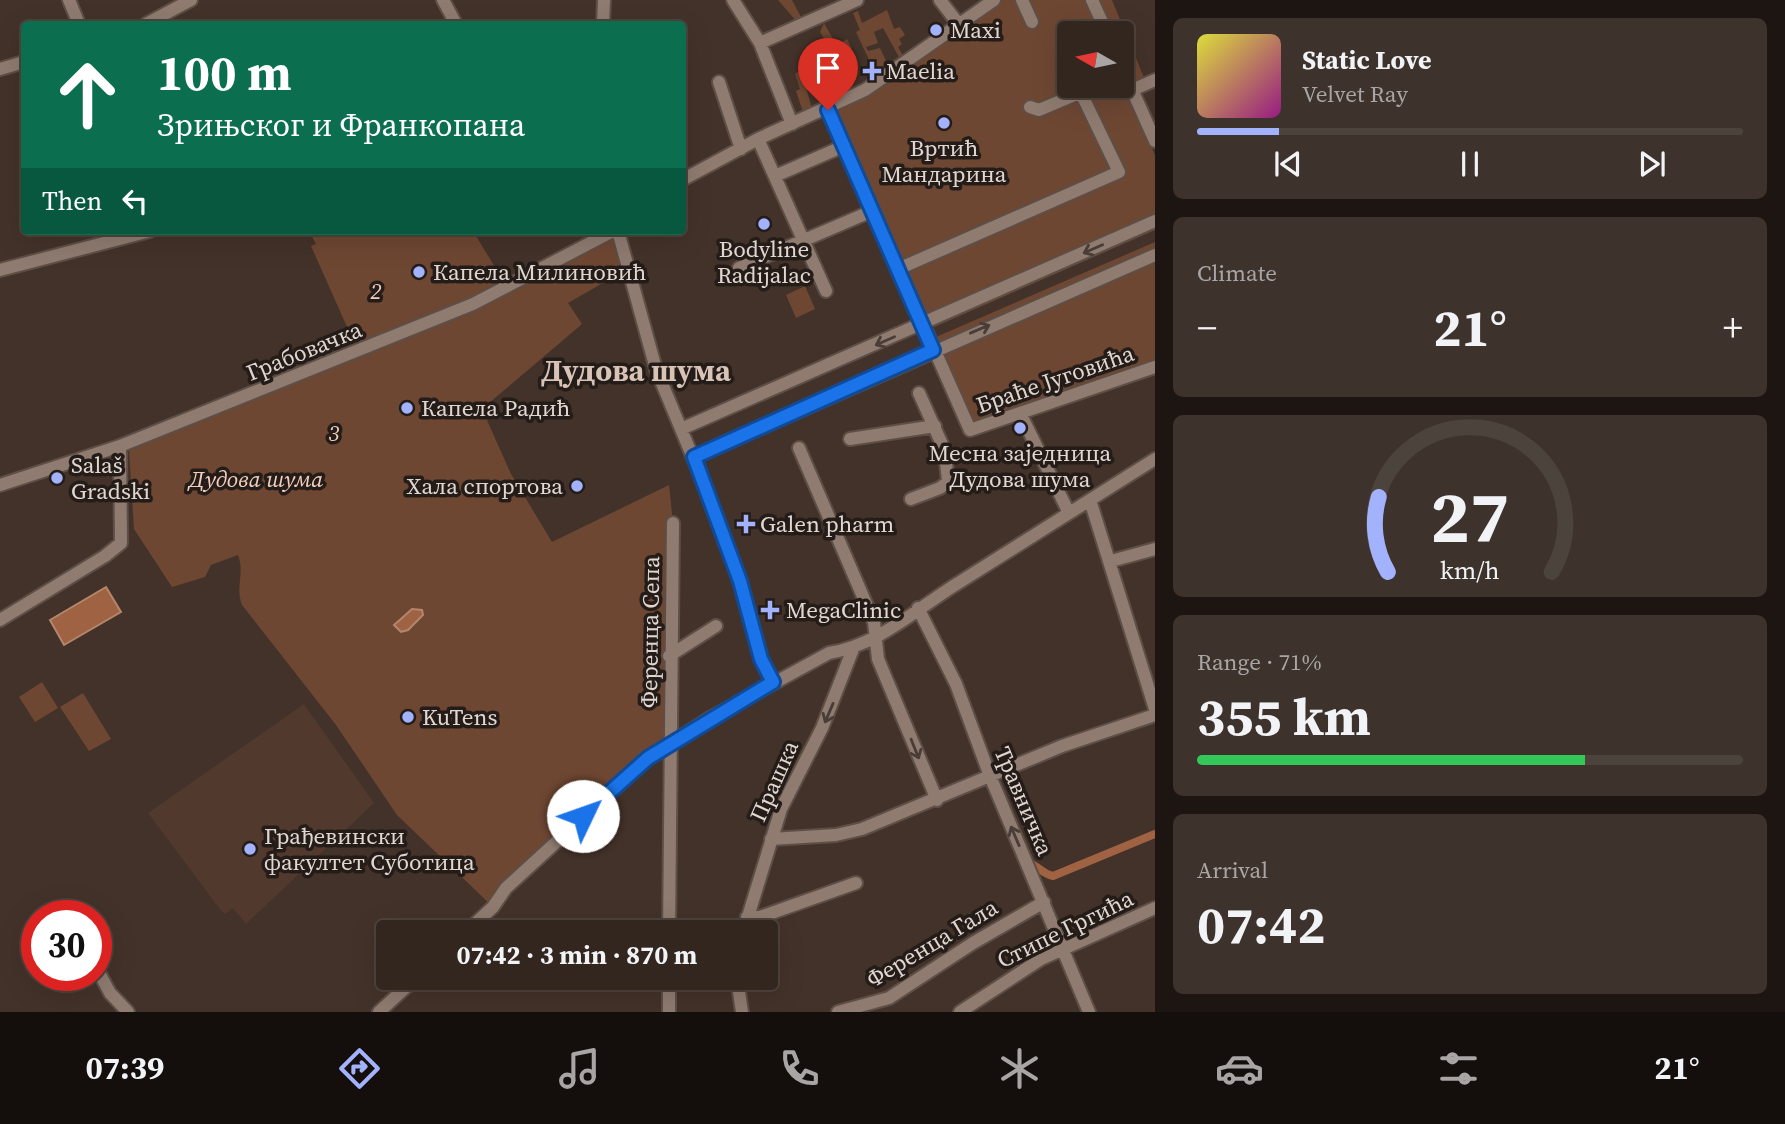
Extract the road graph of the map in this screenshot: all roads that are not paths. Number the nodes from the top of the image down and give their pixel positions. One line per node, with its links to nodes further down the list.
1 (69, 0): 11 (street)
2 (191, 0): 12 (street)
3 (443, 0): 13 (street)
4 (604, 0): 14 (street)
5 (733, 0): 18 (street)
6 (857, 0): 18 (street)
7 (940, 0): 17 (street)
8 (995, 0): 17 (street)
9 (1022, 0): 16 (street)
10 (1092, 0): 15 (street)
11 (78, 21)
12 (152, 21)
13 (454, 21)
14 (603, 21)
15 (1102, 21)
16 (1032, 22)
17 (960, 26): 28 (street)
18 (761, 43): 29 (street)
19 (21, 63): 20 (street)
20 (0, 69)
21 (1155, 80): 23 (street)
22 (719, 82): 33 (street)
23 (1134, 89)
24 (1134, 94): 31 (street)
25 (1069, 98): 27 (street)
26 (1084, 98): 44 (street)
27 (1030, 107)
28 (828, 110): 29 (street); 32 (street)
29 (792, 124): 30 (street)
30 (758, 139): 33 (street); 34 (street)
31 (1155, 141)
32 (844, 146): 34 (street); 36 (street)
33 (741, 149): 35 (street)
34 (775, 176): 41 (street)
35 (686, 178)
36 (872, 211): 41 (street); 44 (street)
37 (1155, 221): 47 (street, one-way to 47)
38 (135, 235): 45 (street)
39 (607, 235): 55 (street, Грабовачка)
40 (616, 235): 53 (street)
41 (803, 240): 43 (street); 46 (street)
42 (1155, 255): 48 (street, one-way to 42)
43 (739, 268)
44 (898, 269): 47 (street)
45 (0, 270)
46 (826, 290)
47 (922, 324): 48 (street); 53 (street, one-way to 53)
48 (933, 350): 51 (street, Браће Југовића); 57 (street)
49 (1155, 367): 51 (street, Браће Југовића)
50 (919, 393): 52 (street)
51 (1021, 415): 62 (street)
52 (935, 426): 54 (street); 60 (street)
53 (681, 429): 57 (street)
54 (850, 439)
55 (120, 446): 59 (street, Грабовачка); 67 (street)
56 (799, 449): 69 (street)
57 (694, 457): 72 (street)
58 (1155, 459): 61 (street)
59 (0, 485)
60 (911, 499)
61 (1090, 500): 62 (street); 65 (street)
62 (1069, 513): 66 (street)
63 (673, 523): 71 (street, Ференца Сепа)
64 (1155, 549): 65 (street)
65 (1111, 561): 73 (street)
66 (918, 608): 69 (street); 76 (street, Травничка)
67 (0, 620)
68 (716, 626): 71 (street)
69 (876, 639): 70 (street); 77 (street, one-way to 77)
70 (853, 649): 72 (street); 78 (street, Прашка, one-way to 78)
71 (670, 656): 75 (street, Ференца Сепа)
72 (773, 682): 75 (street)
73 (1155, 709)
74 (1155, 715): 76 (street)
75 (670, 743): 83 (street); 84 (street, Ференца Сепа)
76 (990, 776): 77 (street); 80 (street, Травничка, one-way to 76)
77 (937, 800): 78 (street)
78 (771, 839): 82 (street, Прашка)
79 (856, 883): 82 (street)
80 (1044, 902): 86 (street, Травничка); 95 (street, Ференца Гала)
81 (1155, 908): 86 (street, Стипе Гргића)
82 (747, 917): 85 (street, Прашка)
83 (478, 920)
84 (669, 920)
85 (746, 920)
86 (1063, 948): 96 (street, Стипе Гргића); 97 (street, Травничка)
87 (403, 990): 92 (street)
88 (669, 990): 93 (street)
89 (738, 990): 94 (street)
90 (109, 991): 91 (street)
91 (128, 1012)
92 (379, 1012)
93 (669, 1012)
94 (741, 1012)
95 (838, 1012)
96 (960, 1012)
97 (1089, 1012)

